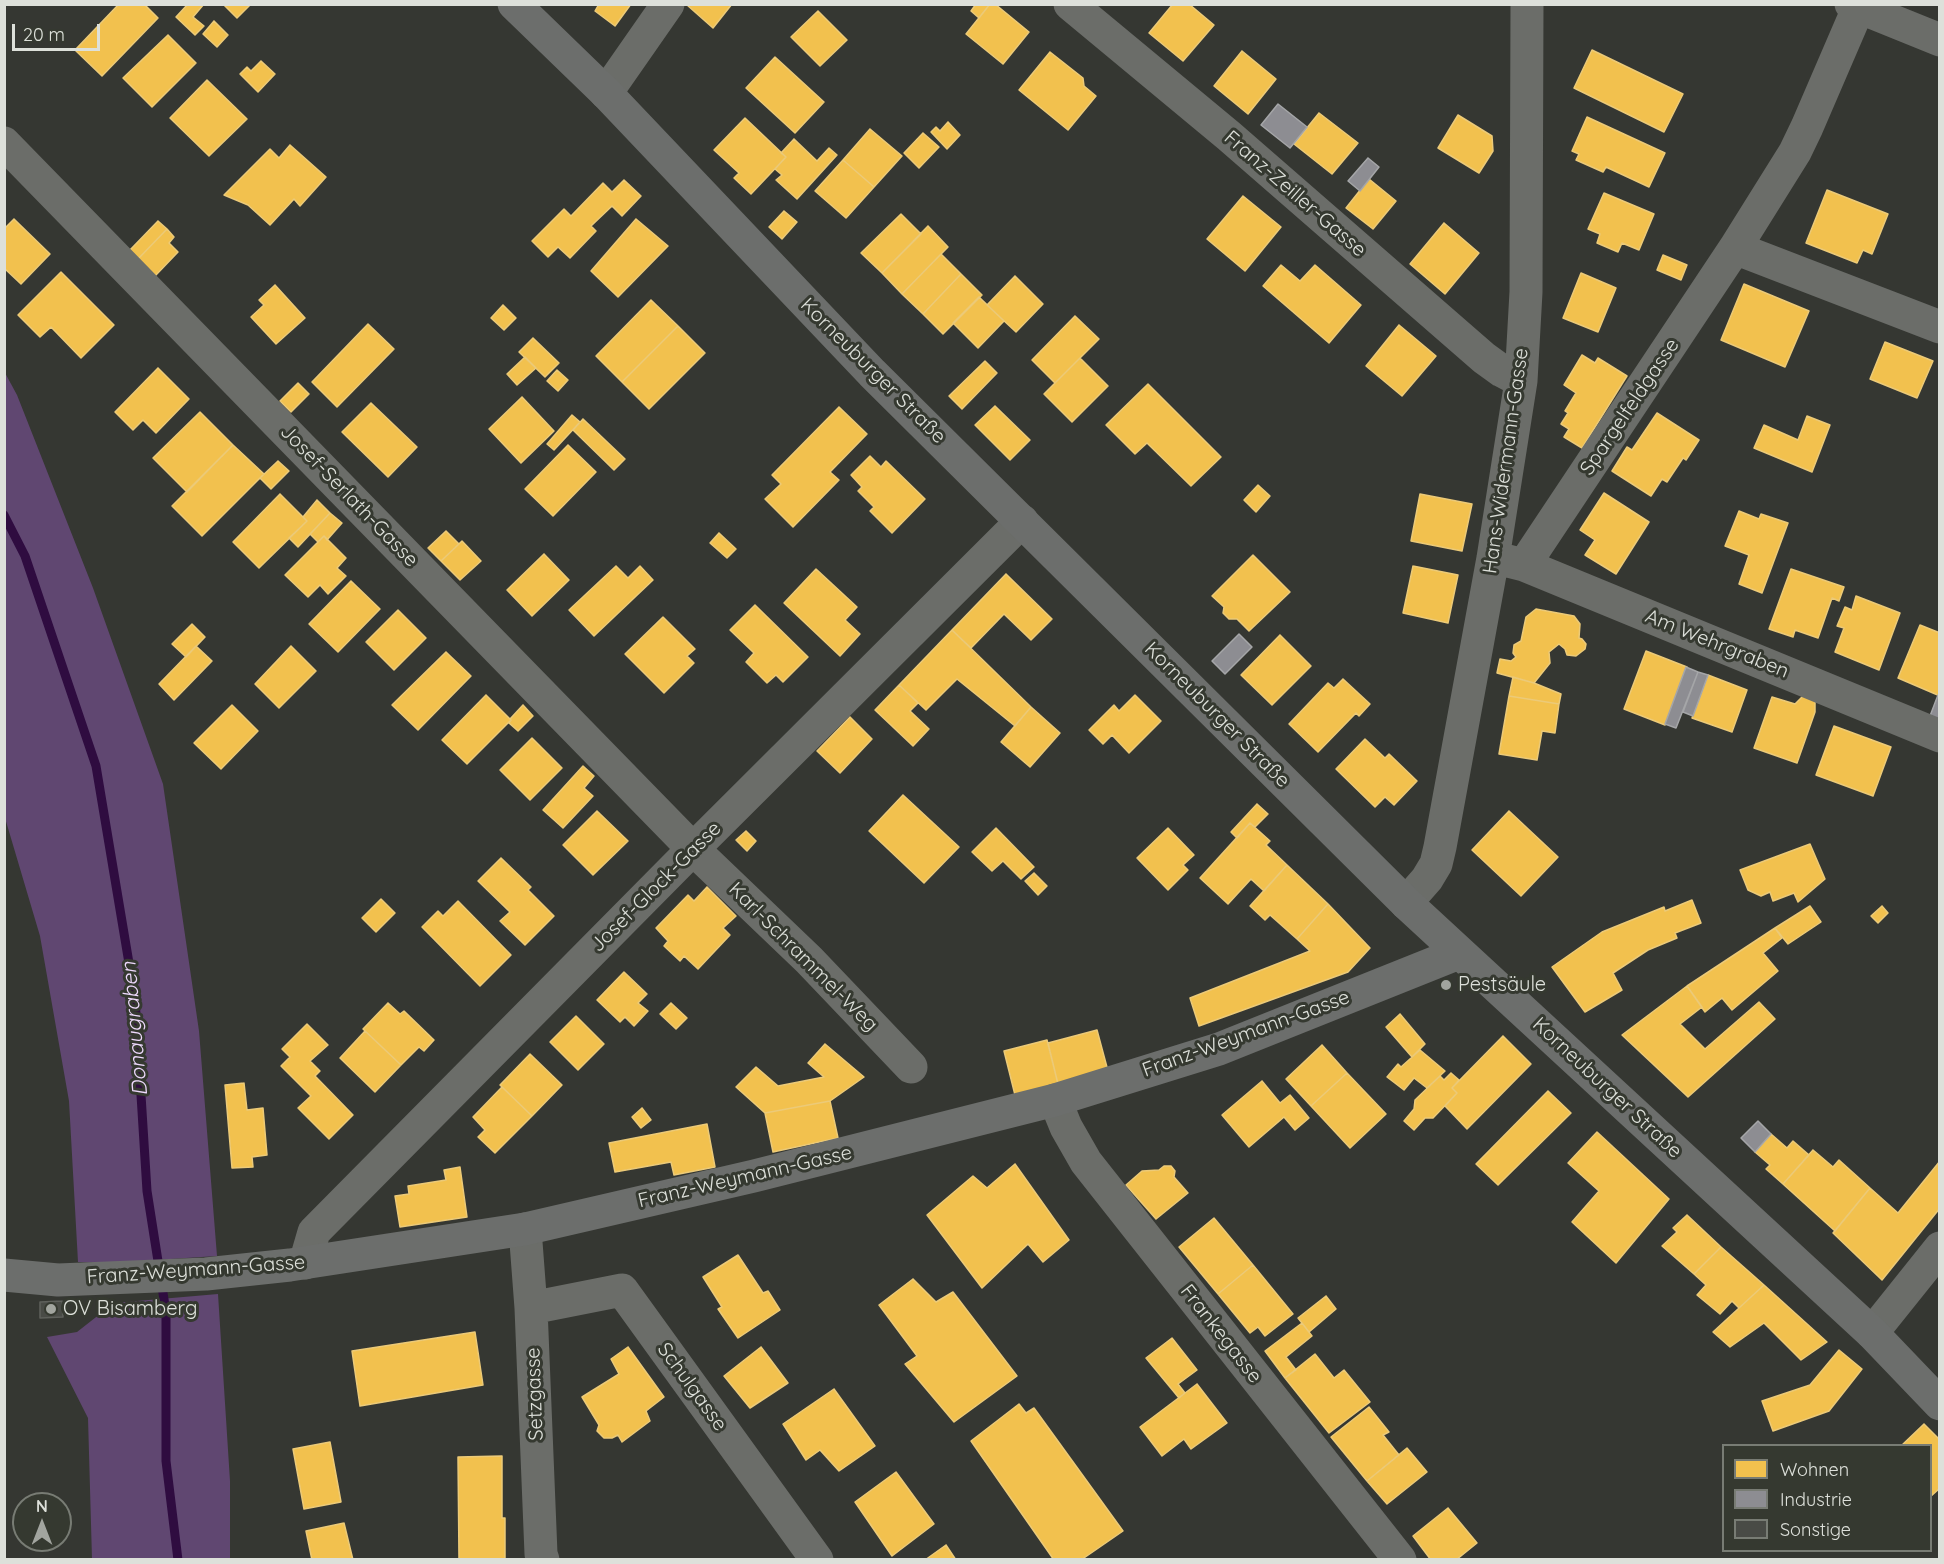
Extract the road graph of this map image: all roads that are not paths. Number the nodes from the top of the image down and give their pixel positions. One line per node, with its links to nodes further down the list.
1 (514, 4): 7 (street, Korneuburger Straße)
2 (668, 4): 7 (street)
3 (1070, 4): 11 (street, Franz-Zeiller-Gasse)
4 (1527, 4): 11 (street, Hans-Widermann-Gasse)
5 (1856, 6): 6 (street); 9 (street, Spargelfeldgasse)
6 (1940, 39)
7 (606, 93): 12 (street, Korneuburger Straße)
8 (4, 143): 15 (street, Josef-Serlath-Gasse)
9 (1735, 248): 10 (street); 13 (street, Spargelfeldgasse)
10 (1940, 327)
11 (1521, 381): 13 (street, Hans-Widermann-Gasse)
12 (1022, 520): 15 (street, Josef-Glock-Gasse); 16 (street, Korneuburger Straße)
13 (1509, 562): 14 (street, Am Wehrgraben); 16 (street, Hans-Widermann-Gasse)
14 (1940, 736)
15 (693, 849): 18 (street, Karl-Schrammel-Weg); 22 (street, Josef-Glock-Gasse)
16 (1406, 903): 17 (street, Korneuburger Straße)
17 (1459, 952): 19 (street, Franz-Weymann-Gasse); 25 (street, Korneuburger Straße)
18 (911, 1067)
19 (1055, 1100): 20 (street, Franz-Weymann-Gasse); 29 (street, Frankegasse)
20 (525, 1229): 22 (street, Franz-Weymann-Gasse); 24 (street, Setzgasse)
21 (1940, 1248): 25 (street)
22 (305, 1263): 23 (street, Franz-Weymann-Gasse)
23 (4, 1275)
24 (531, 1308): 27 (street, Setzgasse); 28 (street, Schulgasse)
25 (1872, 1333): 26 (street, Korneuburger Straße)
26 (1940, 1404)
27 (543, 1560)
28 (817, 1560)
29 (1400, 1560)

